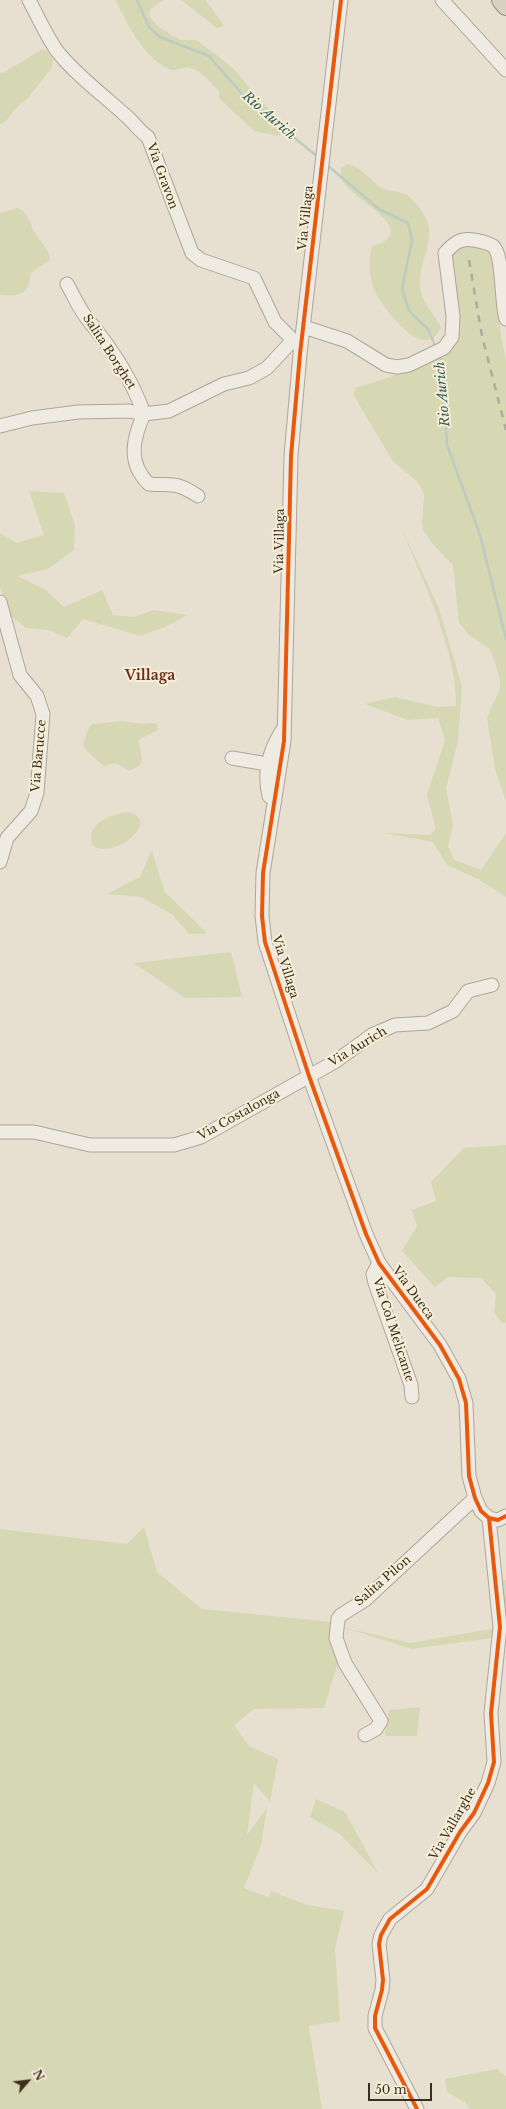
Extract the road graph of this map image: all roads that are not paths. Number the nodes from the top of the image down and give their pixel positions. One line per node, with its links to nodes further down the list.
1 (29, 0): 10 (street, Via Gravon)
2 (341, 0): 9 (street, Via Villaga)
3 (442, 0): 6 (street)
4 (501, 0): 5 (highway)
5 (506, 6)
6 (506, 70)
7 (67, 284): 11 (street, Salita Borghet)
8 (506, 319): 9 (street)
9 (304, 327): 10 (street, Via Villaga)
10 (297, 345): 11 (street); 15 (street, Via Villaga)
11 (144, 414): 12 (street); 13 (street)
12 (0, 426)
13 (198, 496)
14 (0, 602): 19 (street, Via Barucce)
15 (284, 727): 17 (street); 18 (street, Via Villaga)
16 (232, 758): 17 (street)
17 (268, 764): 18 (street)
18 (275, 800): 21 (street, Via Villaga)
19 (0, 862)
20 (492, 985): 21 (street, Via Aurich)
21 (309, 1076): 22 (street, Via Costalonga); 23 (street, Via Dueca)
22 (0, 1132)
23 (379, 1263): 24 (street, Via Col Melicante); 25 (street, Via Dueca)
24 (412, 1398)
25 (475, 1498): 27 (street, Via Dueca); 29 (street, Salita Pilon)
26 (506, 1516): 27 (street)
27 (489, 1518): 28 (street, Via Vallarghe)
28 (503, 1639): 30 (street, Via Vallarghe)
29 (365, 1735)
30 (417, 2109)

